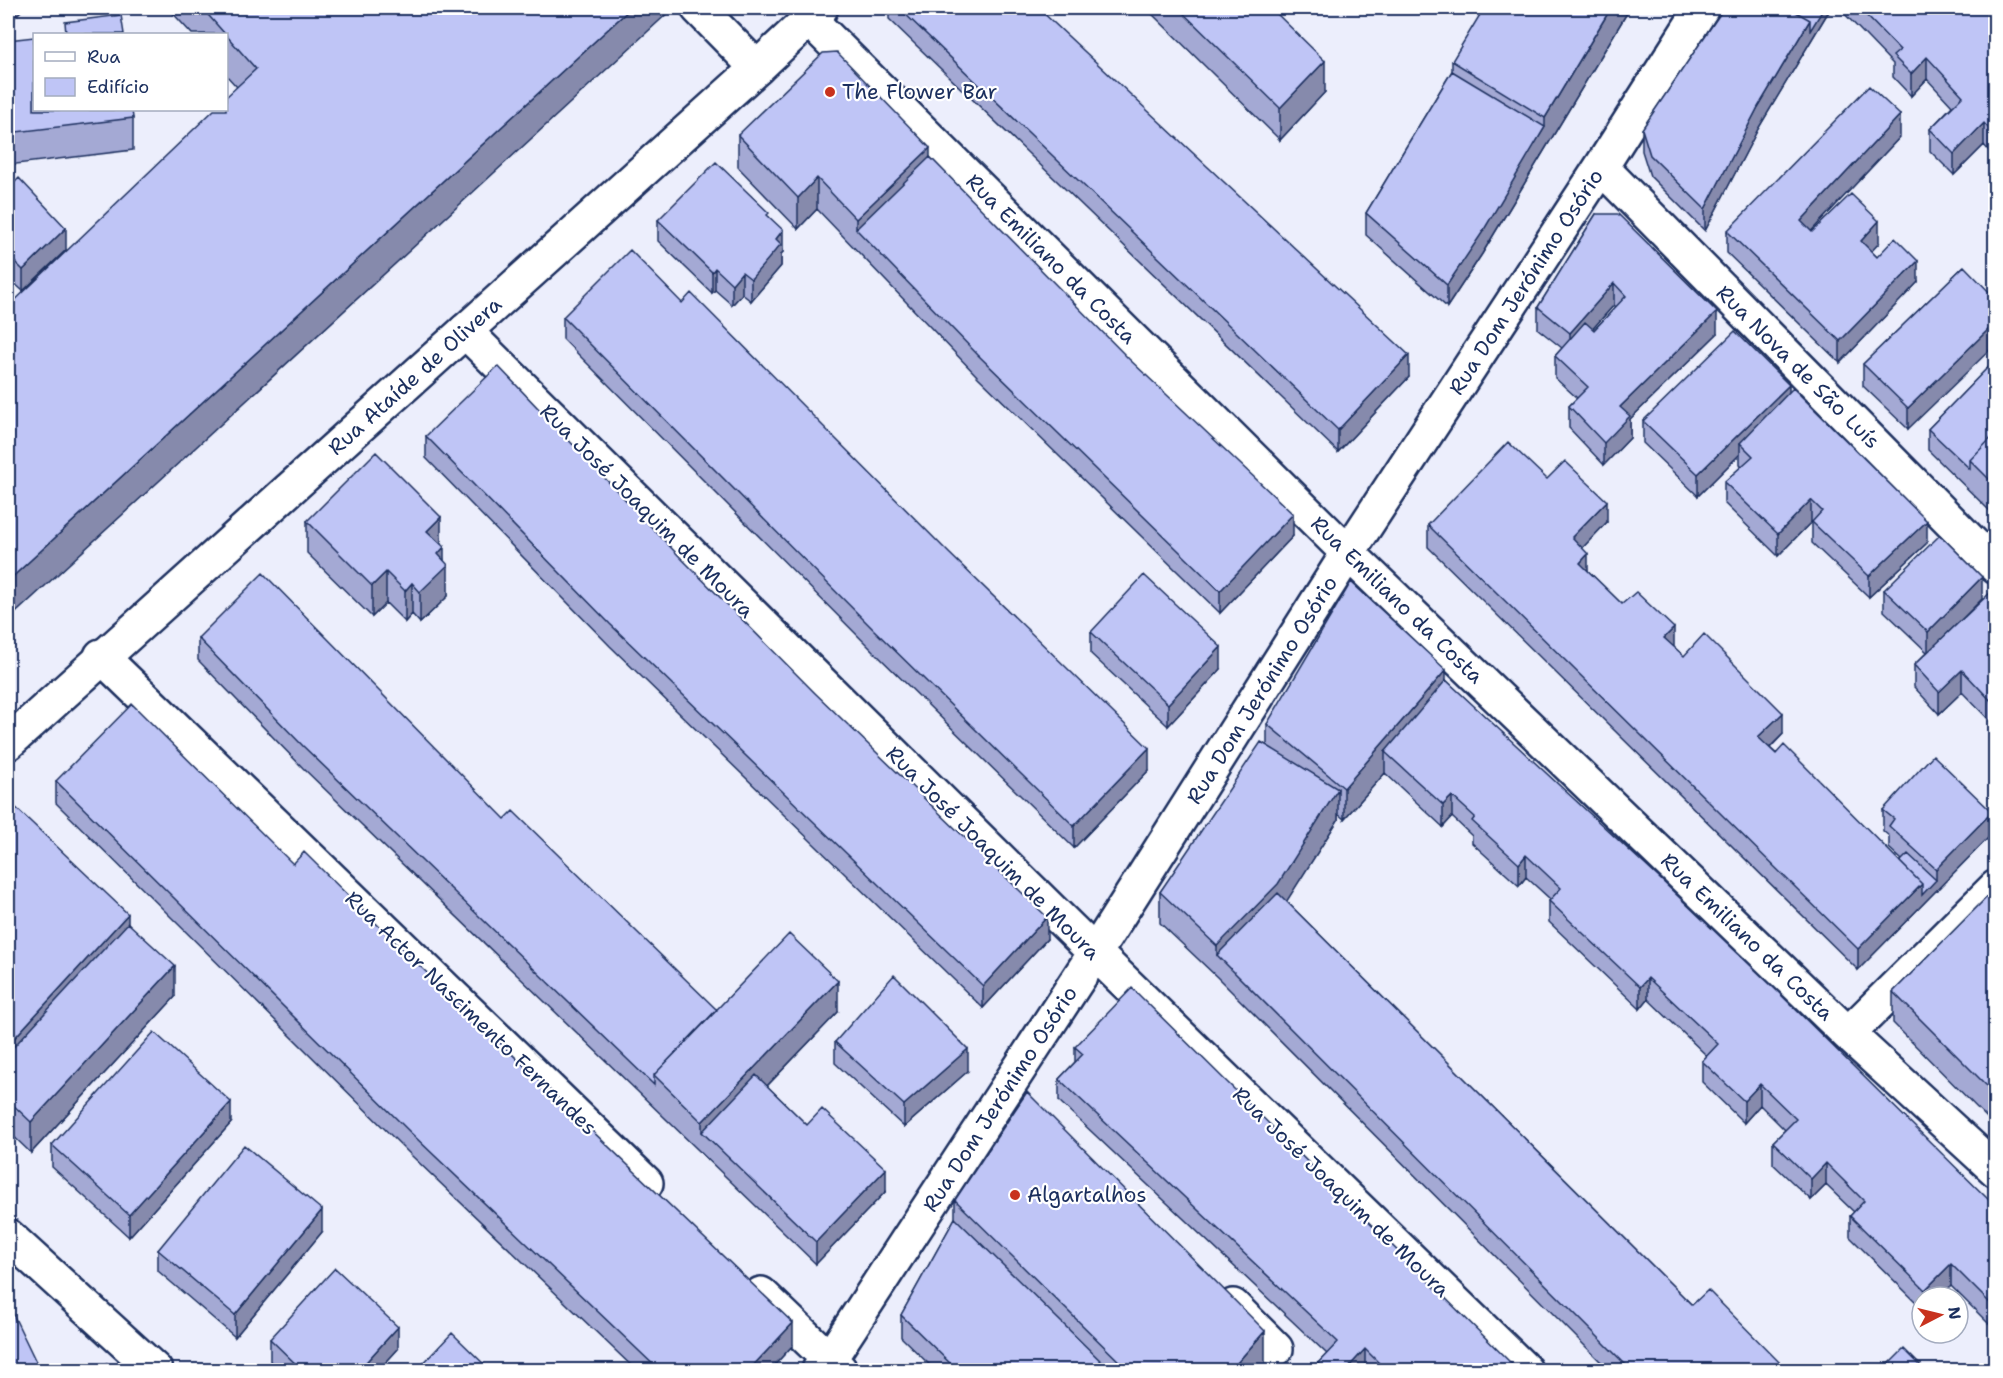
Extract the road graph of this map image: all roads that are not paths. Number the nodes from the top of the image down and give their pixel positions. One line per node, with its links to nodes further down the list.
1 (698, 8): 4 (street)
2 (1702, 8): 5 (street, Rua Dom Jerónimo Osório)
3 (815, 13): 4 (street, Rua Ataíde de Olivera); 7 (street, Rua Emiliano da Costa)
4 (757, 68): 6 (street, Rua Ataíde de Olivera)
5 (1601, 166): 7 (street, Rua Dom Jerónimo Osório); 8 (street, Rua Nova de São Luís)
6 (465, 332): 9 (street, Rua Ataíde de Olivera); 12 (street, Rua José Joaquim de Moura)
7 (1348, 553): 12 (street, Rua Dom Jerónimo Osório); 13 (street, Rua Emiliano da Costa)
8 (1995, 567)
9 (101, 656): 10 (street, Rua Ataíde de Olivera); 17 (street, Rua Actor Nascimento Fernandes)
10 (8, 743)
11 (1995, 887): 13 (street)
12 (1095, 953): 14 (street, Rua Dom Jerónimo Osório); 24 (street, Rua José Joaquim de Moura)
13 (1848, 1034): 16 (street, Rua Emiliano da Costa)
14 (1010, 1084): 15 (street); 22 (street, Rua Dom Jerónimo Osório)
15 (1035, 1108)
16 (1995, 1170)
17 (666, 1202)
18 (8, 1236): 23 (street)
19 (743, 1277): 22 (street)
20 (1209, 1282): 21 (street)
21 (1276, 1349)
22 (829, 1367)
23 (155, 1371)
24 (1525, 1371)

